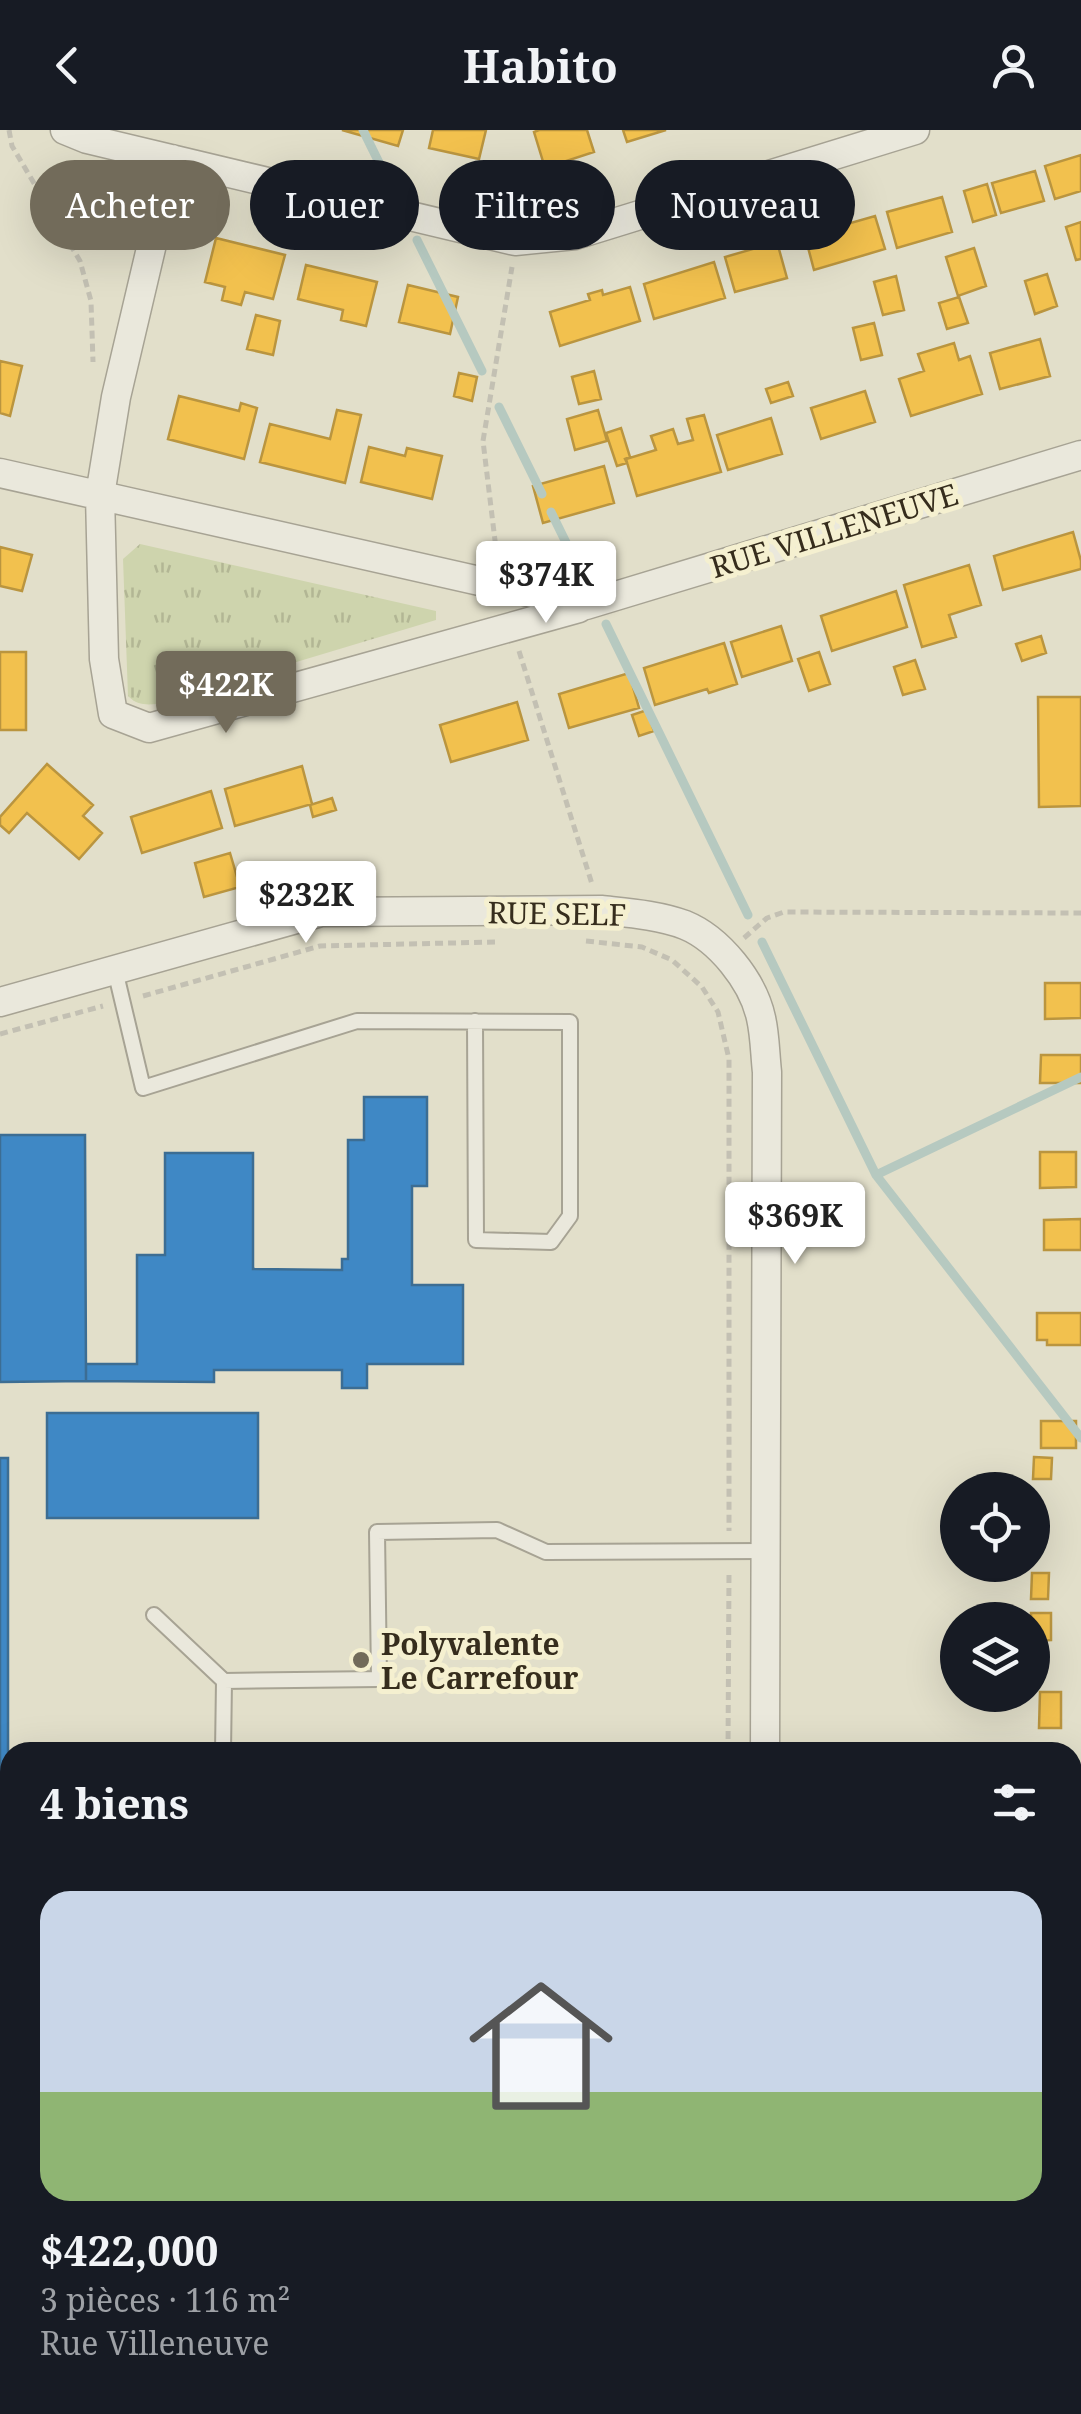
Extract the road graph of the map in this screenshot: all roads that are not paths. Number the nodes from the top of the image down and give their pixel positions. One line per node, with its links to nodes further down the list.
1 (65, 130): 3 (street)
2 (915, 130): 3 (street)
3 (172, 159): 6 (street)
4 (1081, 455): 7 (street, RUE VILLENEUVE)
5 (0, 473): 6 (street, RUE VILLENEUVE)
6 (100, 495): 7 (street, RUE VILLENEUVE); 7 (street, RUE VILLENEUVE)
7 (586, 606)
8 (114, 970): 9 (street, RUE SELF); 10 (lane); 11 (street, RUE SELF)
9 (0, 1002)
10 (475, 1021): 10 (lane)
11 (766, 1551): 13 (lane); 15 (street, RUE SELF)
12 (154, 1615): 13 (lane)
13 (224, 1681): 14 (lane)
14 (223, 1742)
15 (765, 1742)

